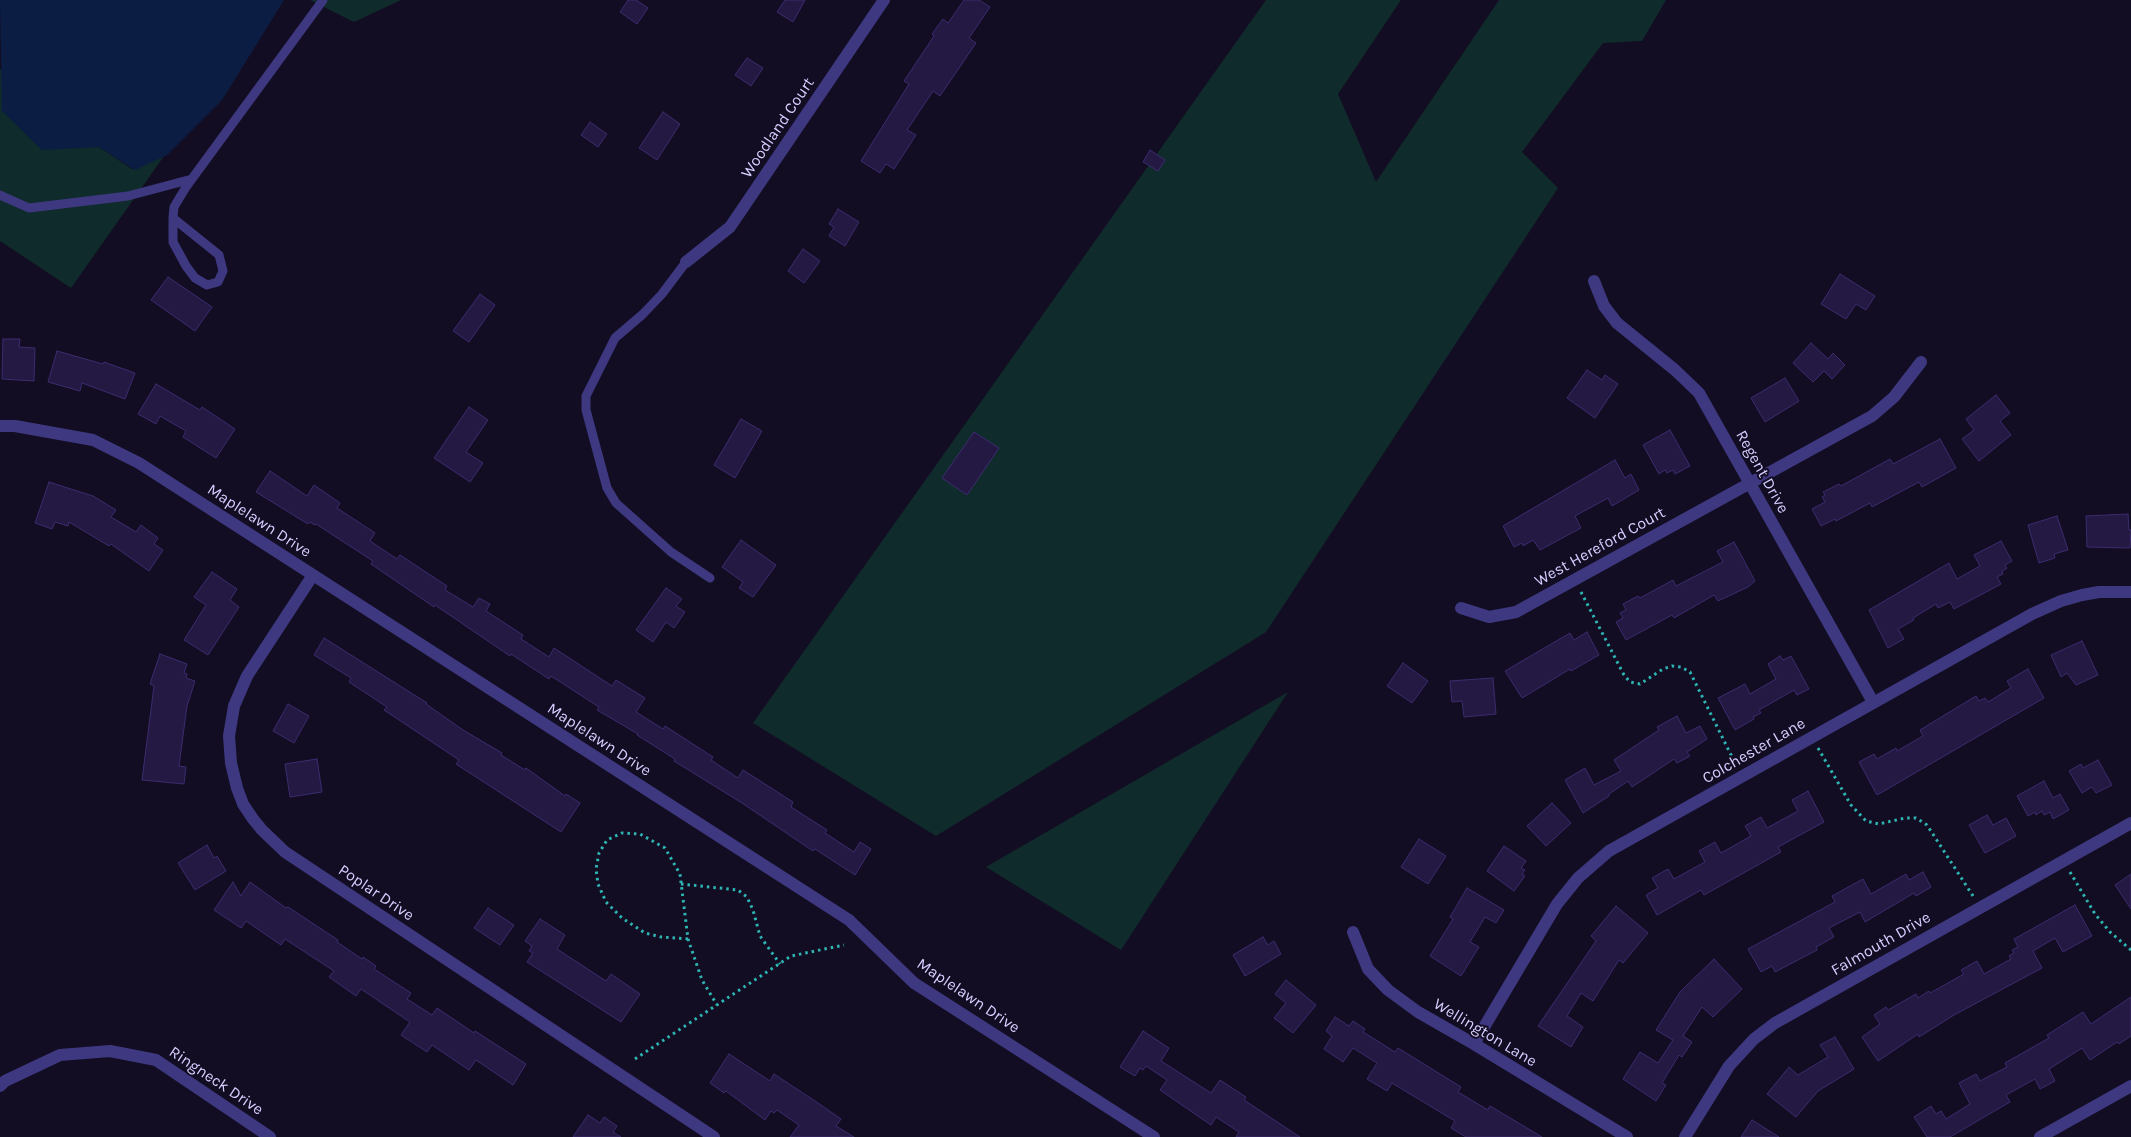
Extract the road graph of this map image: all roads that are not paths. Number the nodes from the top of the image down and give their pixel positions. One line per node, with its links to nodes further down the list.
1 (323, 0): 3 (lane)
2 (884, 0): 6 (street, Woodland Court)
3 (192, 179): 4 (lane); 5 (lane)
4 (0, 195)
5 (172, 218): 5 (lane)
6 (686, 262): 12 (lane)
7 (1594, 281): 10 (street, Regent Drive)
8 (1921, 362): 10 (street, West Hereford Court)
9 (0, 426): 11 (street, Maplelawn Drive)
10 (1749, 484): 14 (street, West Hereford Court); 15 (street, Regent Drive)
11 (312, 575): 22 (street, Poplar Drive); 23 (street, Maplelawn Drive)
12 (710, 578)
13 (2131, 592): 15 (street, Colchester Lane)
14 (1461, 608)
15 (1873, 702): 18 (street, Colchester Lane)
16 (2131, 823): 25 (street, Falmouth Drive)
17 (1353, 932): 18 (street, Wellington Lane)
18 (1474, 1044): 24 (street, Wellington Lane)
19 (0, 1086): 21 (street, Ringneck Drive)
20 (2131, 1086): 26 (street)
21 (270, 1137)
22 (714, 1137)
23 (1154, 1137)
24 (1627, 1137)
25 (1685, 1137)
26 (2040, 1137)

